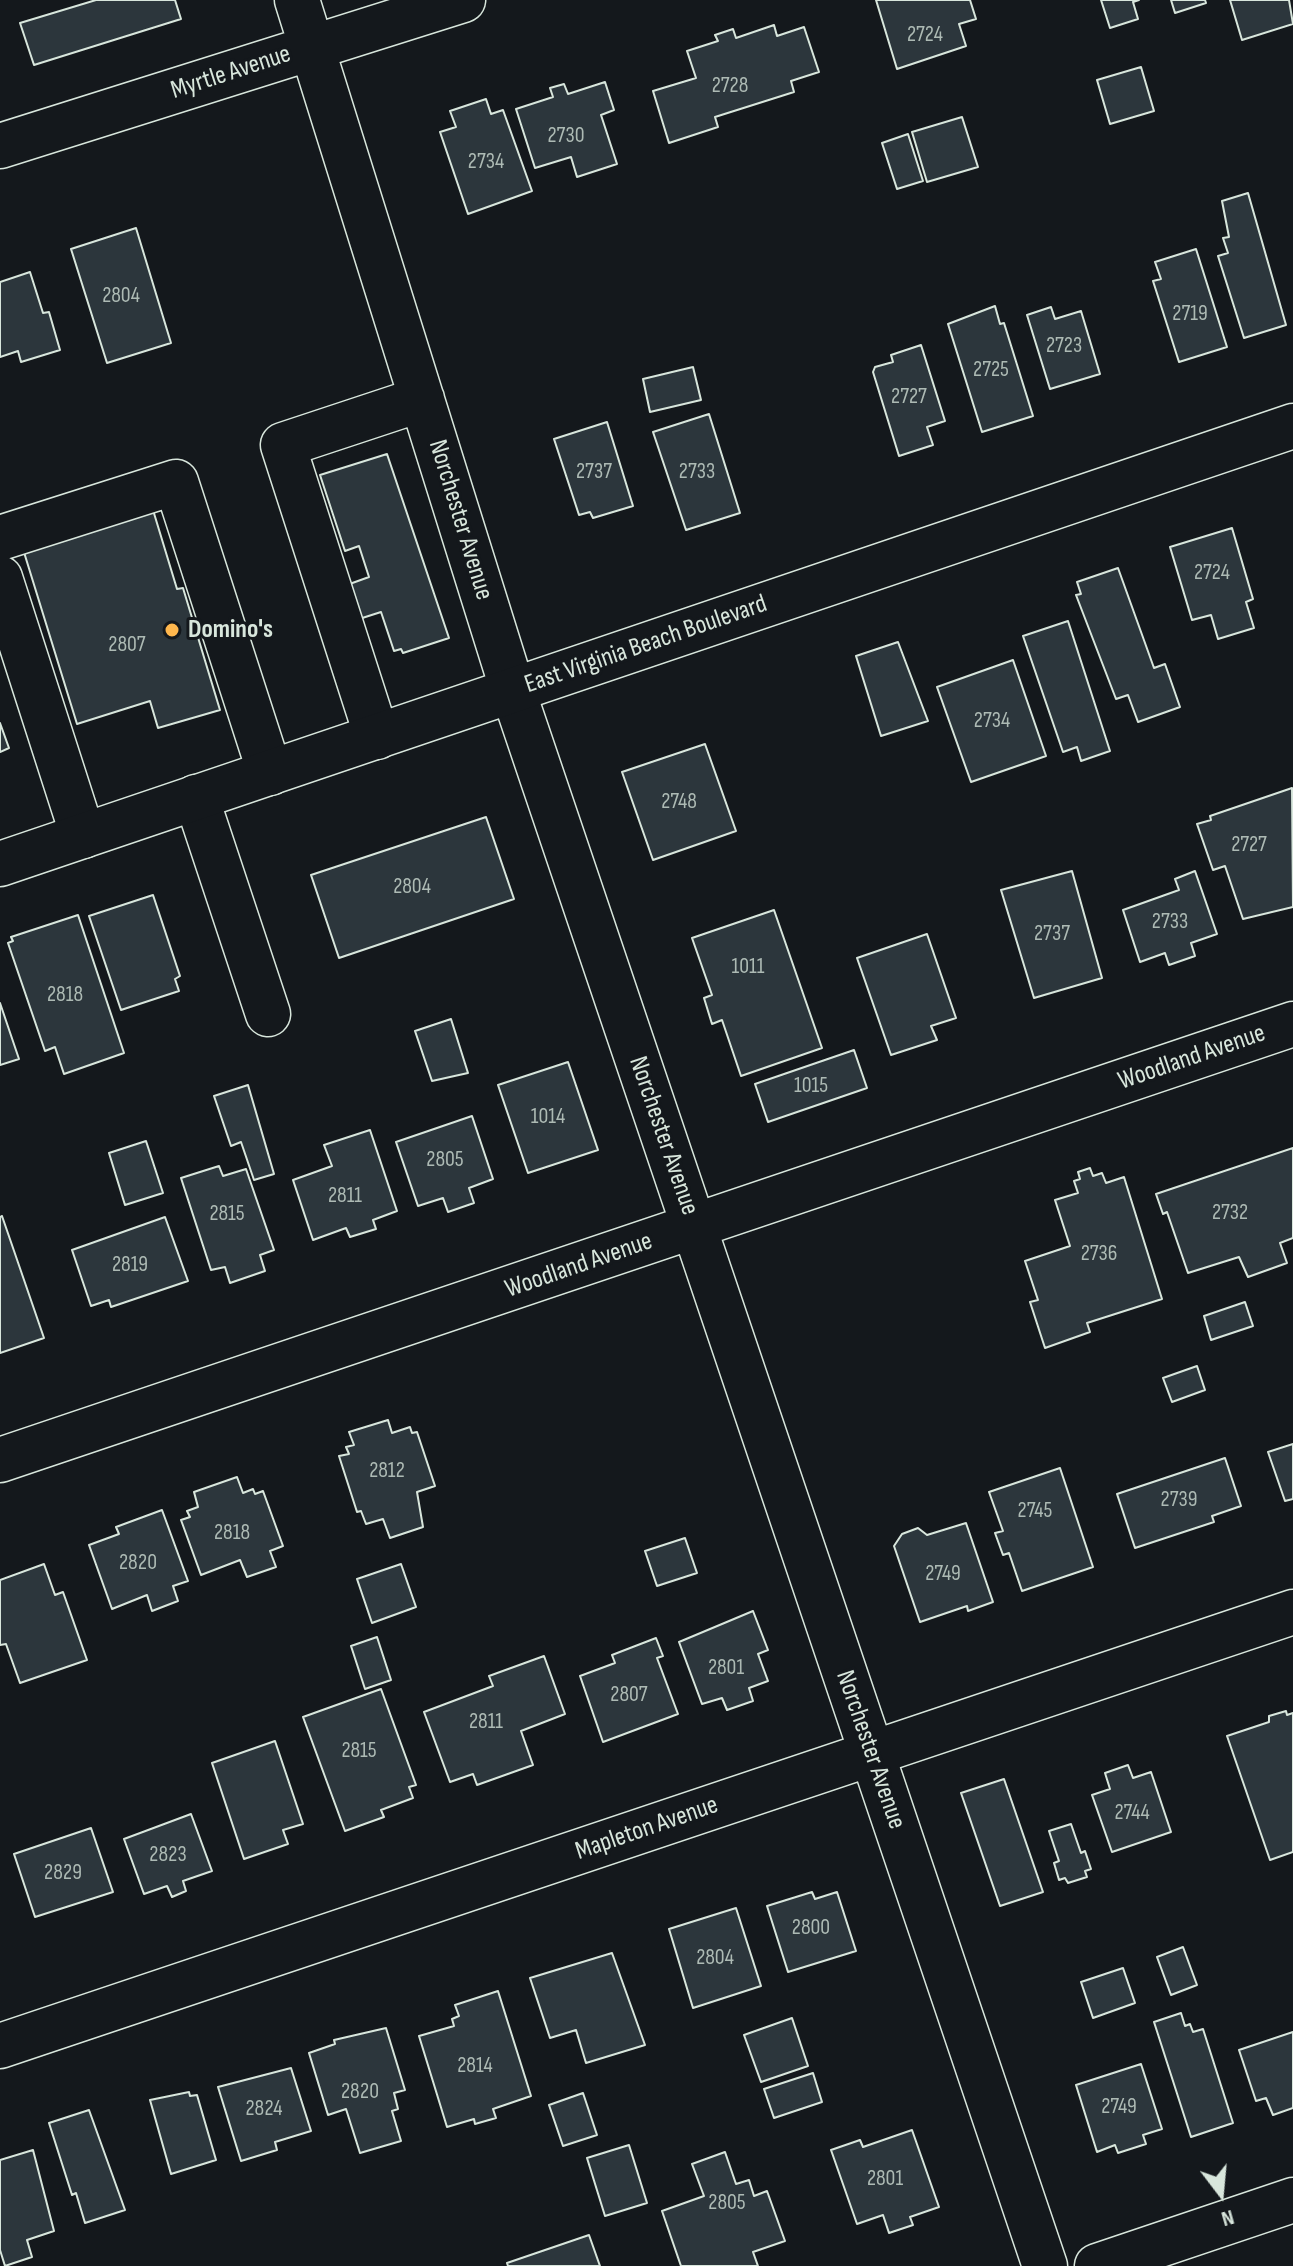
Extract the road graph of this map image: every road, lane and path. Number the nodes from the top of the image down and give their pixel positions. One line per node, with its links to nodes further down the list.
1 (297, 0): 3 (street, Norchester Avenue)
2 (463, 0): 3 (street, Myrtle Avenue)
3 (312, 47): 4 (street, Myrtle Avenue); 5 (street, Norchester Avenue)
4 (0, 146)
5 (422, 399): 9 (street, Norchester Avenue); 10 (street)
6 (1293, 426): 9 (street, East Virginia Beach Boulevard)
7 (0, 538): 11 (street)
8 (0, 578): 13 (street)
9 (513, 691): 10 (street, East Virginia Beach Boulevard); 17 (street, Norchester Avenue)
10 (377, 737): 11 (street, East Virginia Beach Boulevard)
11 (270, 773): 12 (street, East Virginia Beach Boulevard)
12 (196, 797): 13 (street, East Virginia Beach Boulevard); 15 (street)
13 (83, 836): 14 (street, East Virginia Beach Boulevard)
14 (0, 864)
15 (268, 1014)
16 (1293, 1024): 17 (street, Woodland Avenue)
17 (693, 1227): 18 (street, Woodland Avenue); 20 (street, Norchester Avenue)
18 (0, 1460)
19 (1293, 1612): 20 (street, Mapleton Avenue)
20 (872, 1754): 21 (street, Mapleton Avenue); 23 (street, Norchester Avenue)
21 (0, 2046)
22 (1293, 2200): 24 (street)
23 (1045, 2266)
24 (1097, 2266)

